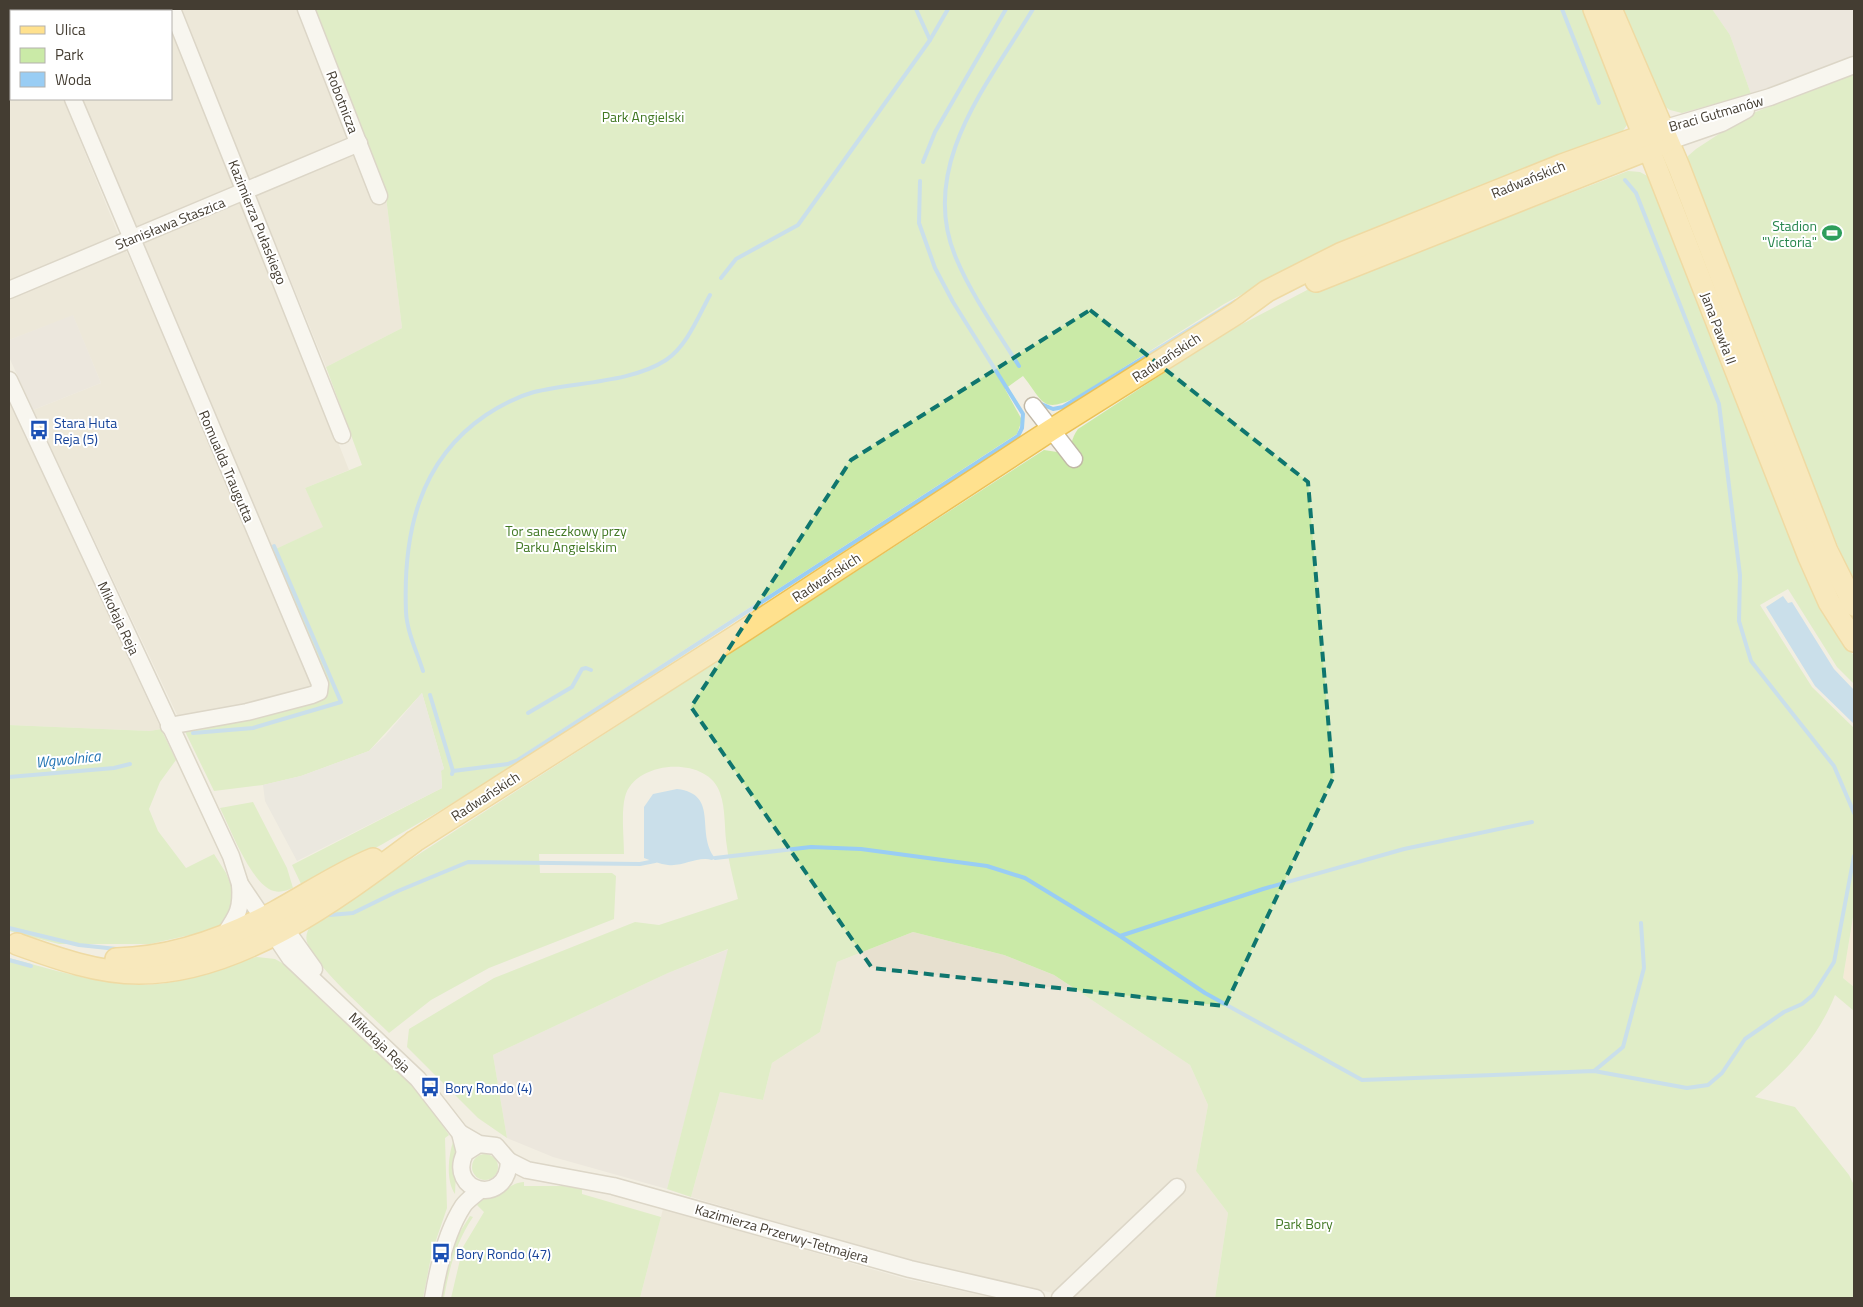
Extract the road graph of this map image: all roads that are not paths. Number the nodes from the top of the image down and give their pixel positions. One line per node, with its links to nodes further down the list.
1 (172, 9): 13 (street, Kazimierza Pułaskiego)
2 (306, 9): 10 (street, Robotnicza)
3 (1594, 9): 9 (main road, Jana Pawła II)
4 (1611, 9): 9 (main road, Jana Pawła II)
5 (1854, 65): 6 (street, Braci Gutmanów)
6 (1770, 97): 8 (street, Braci Gutmanów); 9 (street, Braci Gutmanów)
7 (73, 100): 15 (street, Romualda Traugutta)
8 (1691, 133): 9 (street, Braci Gutmanów); 12 (street, Braci Gutmanów)
9 (1656, 138): 11 (main road, Radwańskich); 12 (main road, Jana Pawła II); 17 (main road, Radwańskich)
10 (359, 144): 13 (street, Stanisława Staszica); 14 (street, Robotnicza)
11 (1622, 160): 12 (main road); 17 (main road, Radwańskich)
12 (1669, 169): 23 (main road, Jana Pawła II); 24 (main road, Jana Pawła II)
13 (246, 192): 15 (street, Stanisława Staszica); 21 (street, Kazimierza Pułaskiego)
14 (379, 196)
15 (131, 239): 16 (street, Stanisława Staszica); 25 (street, Romualda Traugutta)
16 (9, 290)
17 (1237, 313): 20 (main road, Radwańskich)
18 (9, 380): 25 (street, Mikołaja Reja)
19 (1033, 406): 20 (street)
20 (1052, 430): 22 (street); 28 (main road, Radwańskich)
21 (342, 435)
22 (1074, 459)
23 (1854, 605)
24 (1854, 641)
25 (169, 726): 26 (street, Mikołaja Reja)
26 (231, 856): 27 (street, Mikołaja Reja); 28 (street, Mikołaja Reja)
27 (240, 884): 28 (street, Mikołaja Reja); 30 (street)
28 (274, 923): 30 (main road, Radwańskich); 31 (street, Mikołaja Reja); 32 (street, Mikołaja Reja)
29 (13, 943): 30 (main road, Radwańskich)
30 (228, 945): 31 (street)
31 (290, 958): 32 (street, Mikołaja Reja)
32 (343, 1007): 33 (street, Mikołaja Reja)
33 (460, 1133): 34 (street); 35 (street, Mikołaja Reja)
34 (479, 1144): 35 (street); 36 (street)
35 (465, 1153): 37 (street)
36 (508, 1169): 37 (street); 40 (street, Kazimierza Przerwy-Tetmajera)
37 (473, 1186): 39 (street)
38 (1177, 1187): 41 (street)
39 (433, 1298)
40 (1036, 1298)
41 (1060, 1298)

